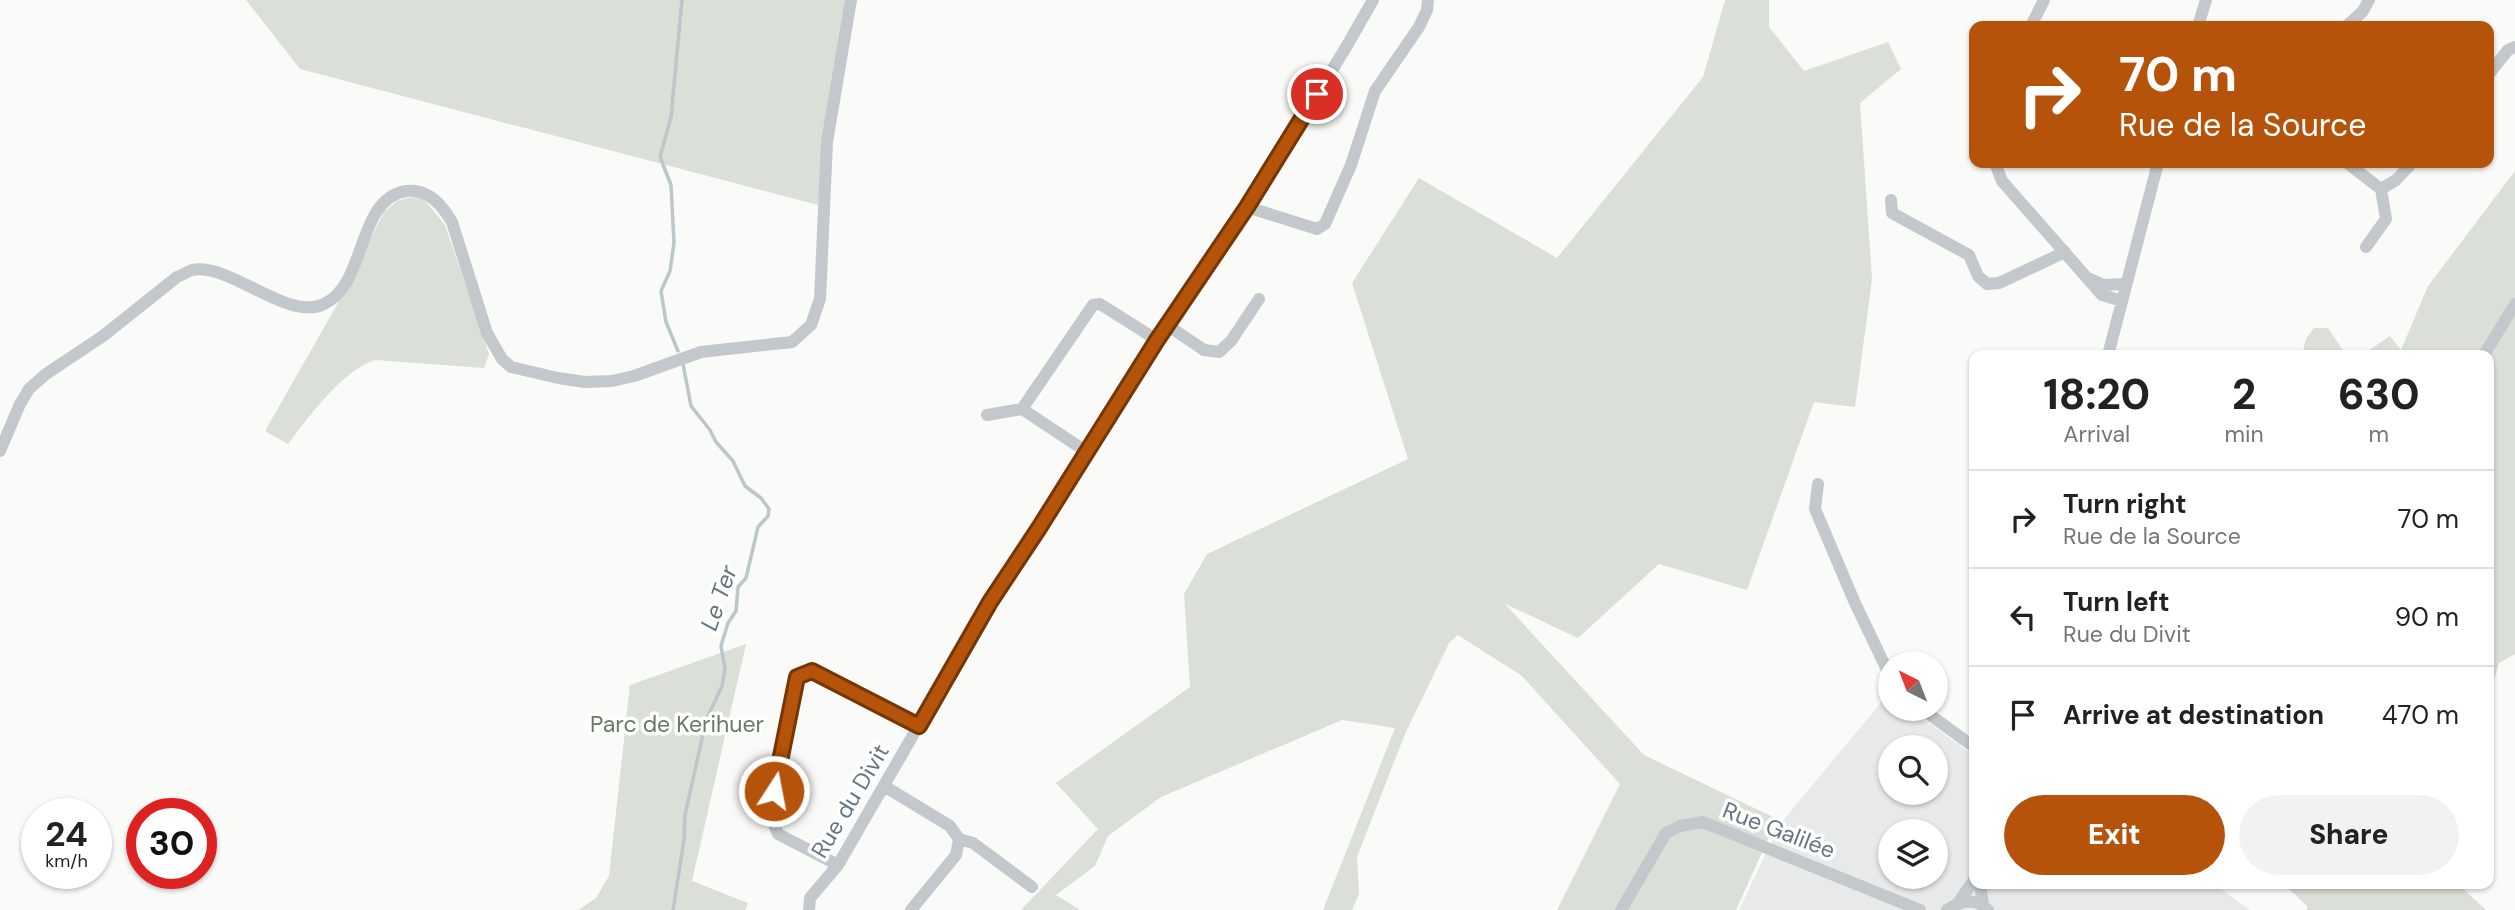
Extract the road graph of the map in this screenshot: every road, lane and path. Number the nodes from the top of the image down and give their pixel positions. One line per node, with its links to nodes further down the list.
1 (852, 0): 32 (street)
2 (1373, 0): 18 (street, Rue du Divit)
3 (1428, 0): 18 (street)
4 (2045, 0): 7 (street)
5 (2206, 0): 8 (street)
6 (2369, 0): 9 (street)
7 (2034, 21)
8 (2199, 21)
9 (2355, 21)
10 (2515, 47): 11 (street)
11 (2494, 68)
12 (1997, 168): 20 (street)
13 (2157, 168): 22 (street)
14 (2354, 168): 16 (street)
15 (2407, 168): 16 (street)
16 (2381, 189): 19 (street)
17 (1891, 201): 20 (street)
18 (1247, 207): 26 (street, Rue du Divit)
19 (2366, 247)
20 (2065, 252): 21 (street)
21 (2090, 279): 22 (street); 24 (street)
22 (2126, 284): 24 (street)
23 (1259, 299): 26 (street)
24 (2122, 301): 28 (street)
25 (2515, 304): 29 (street)
26 (1167, 325): 27 (street, Rue du Divit)
27 (1157, 340): 30 (street); 33 (street, Rue du Divit)
28 (2109, 350)
29 (2487, 350)
30 (1022, 410): 31 (street); 33 (street)
31 (988, 415)
32 (0, 451)
33 (1087, 452): 37 (street, Rue du Divit)
34 (1818, 484): 35 (street)
35 (1878, 651)
36 (1938, 721): 38 (street)
37 (919, 726): 39 (street, Rue du Divit); 41 (street)
38 (1969, 743)
39 (884, 786): 40 (street); 41 (street, Rue du Divit)
40 (959, 839): 43 (street); 48 (street)
41 (838, 865): 47 (street, Rue du Divit)
42 (1969, 886): 45 (street)
43 (1032, 887)
44 (1981, 889): 46 (street)
45 (1953, 906): 46 (street)
46 (1985, 908)
47 (809, 910)
48 (911, 910)
49 (1620, 910): 50 (street, Rue Galilée)
50 (1920, 910)

